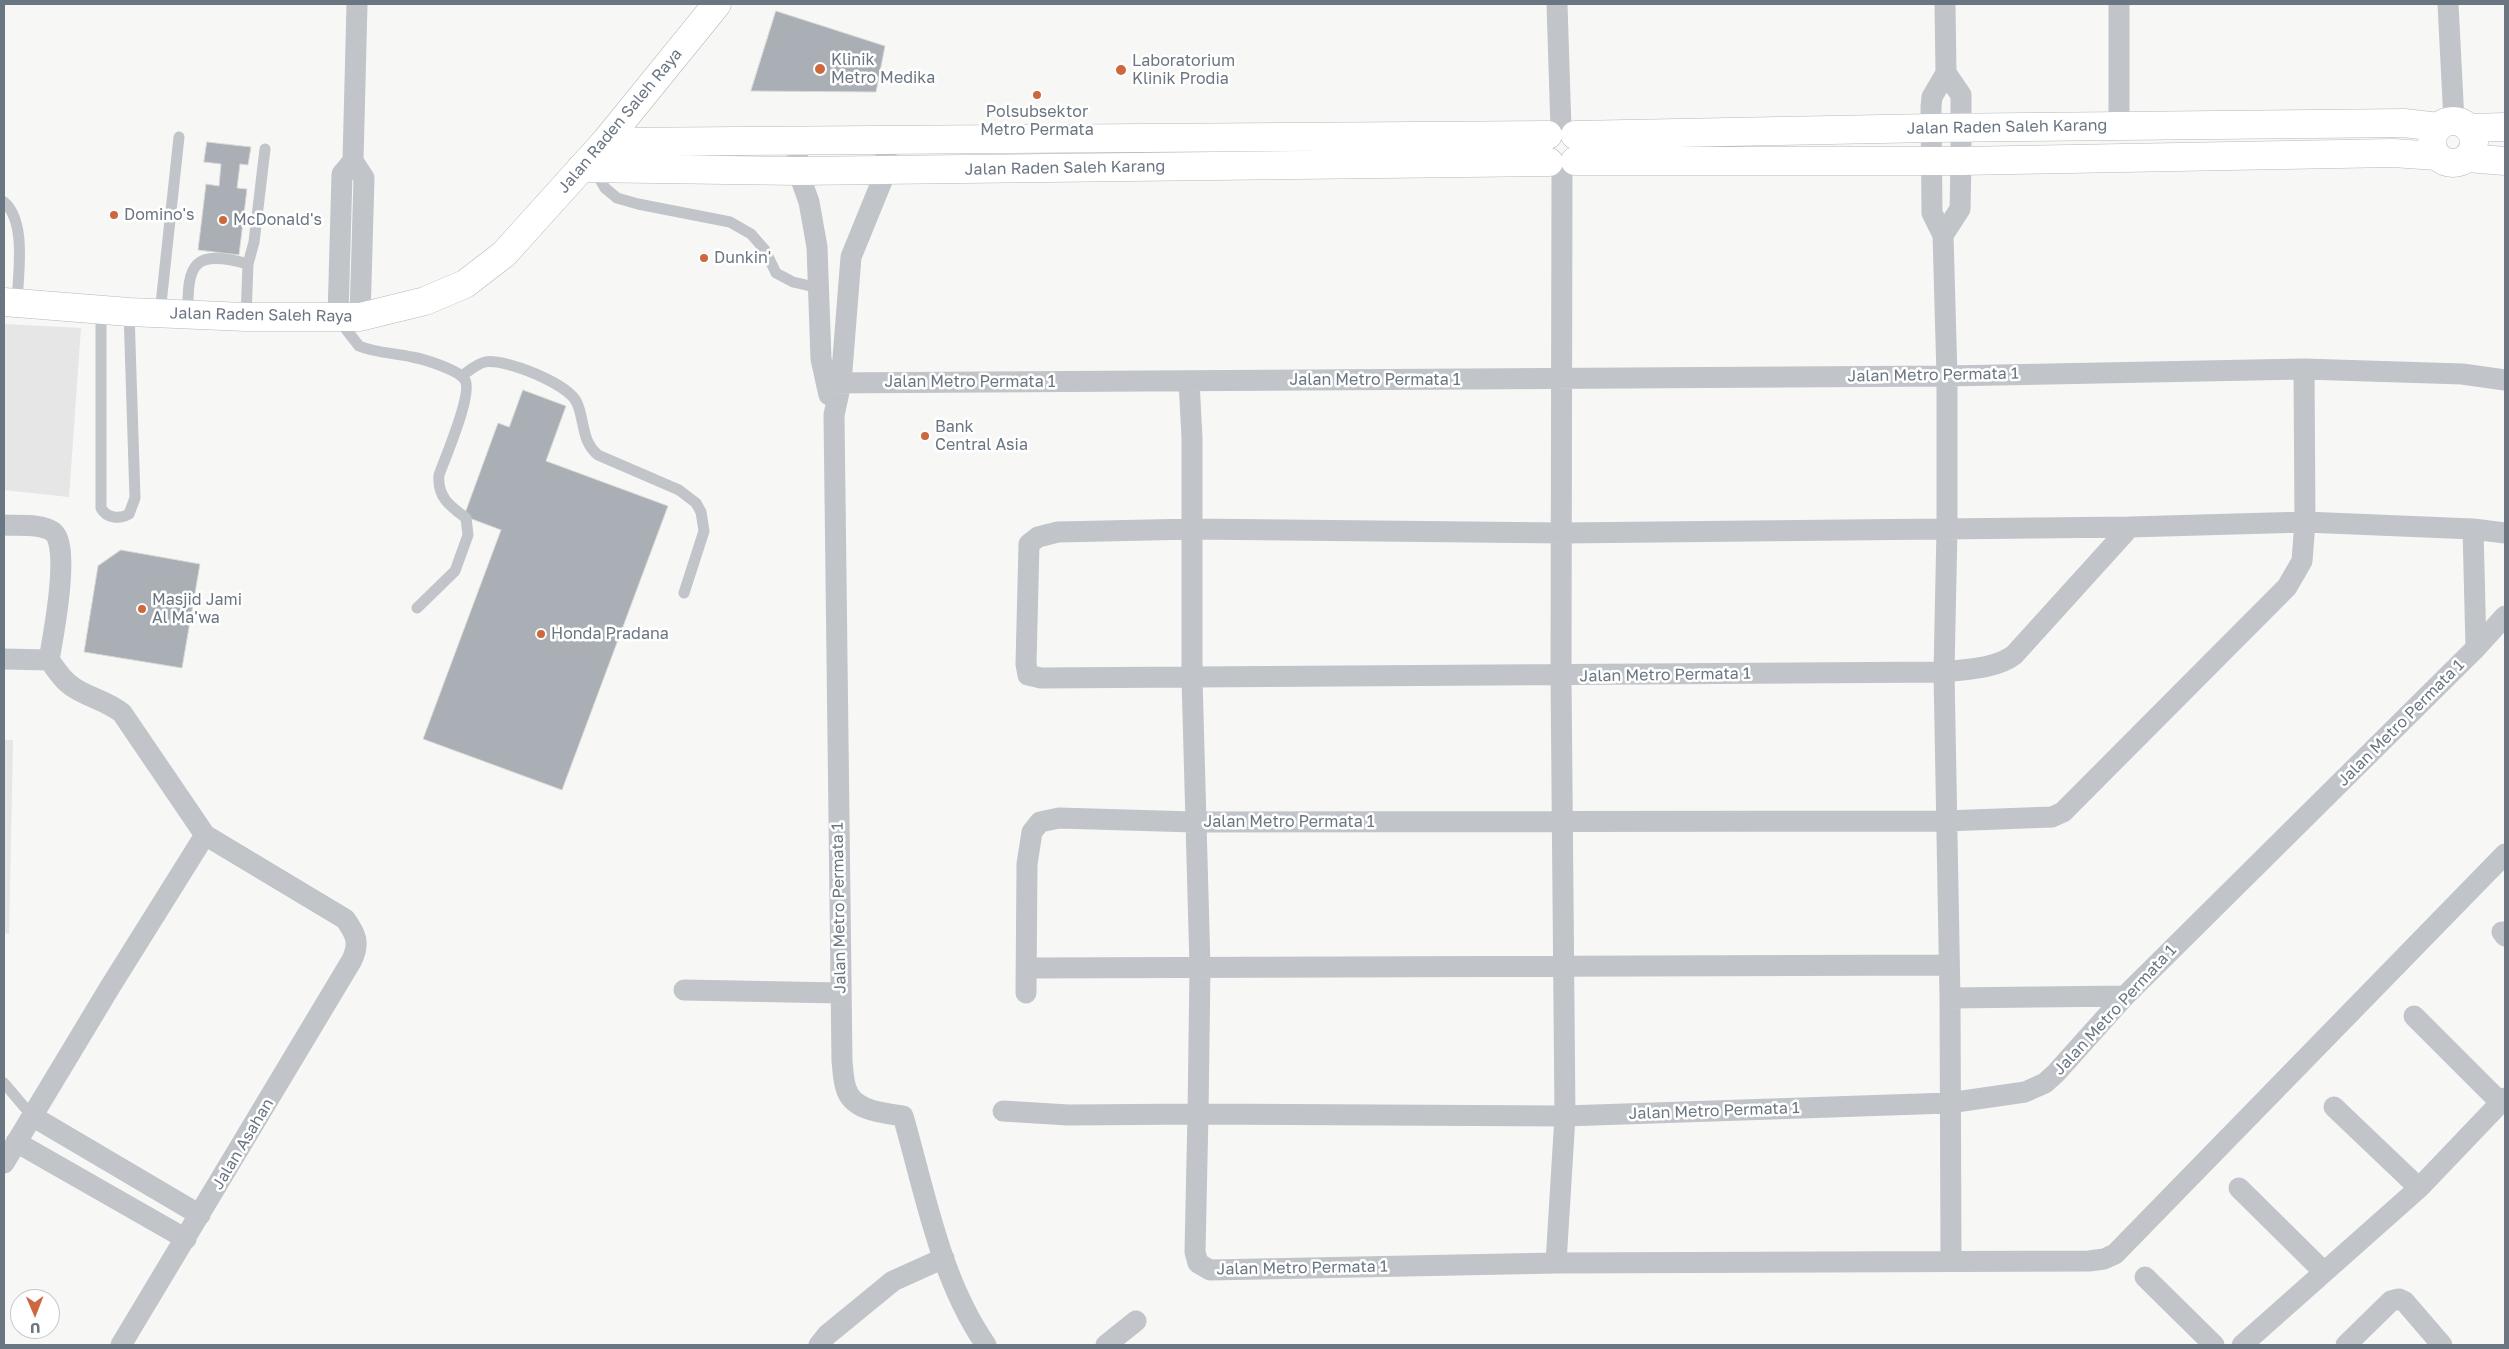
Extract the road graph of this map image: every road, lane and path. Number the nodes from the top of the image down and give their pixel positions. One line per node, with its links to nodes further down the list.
1 (357, 4): 37 (street)
2 (717, 4): 15 (main road, Jalan Raden Saleh Raya)
3 (1557, 4): 17 (street, Jalan Metro Permata 1)
4 (1945, 4): 7 (street)
5 (2119, 4): 8 (street)
6 (2448, 4): 9 (street)
7 (1946, 73): 11 (street); 12 (street)
8 (2119, 125): 9 (main road, Jalan Raden Saleh Karang); 12 (main road, Jalan Raden Saleh Karang)
9 (2453, 125): 10 (main road, Jalan Raden Saleh Karang); 19 (main road); 20 (main road)
10 (2505, 127)
11 (1932, 128): 12 (main road, Jalan Raden Saleh Karang); 17 (main road, Jalan Raden Saleh Karang); 21 (street)
12 (1961, 128): 22 (street)
13 (179, 137): 34 (lane)
14 (886, 141): 16 (main road, Jalan Raden Saleh Karang); 17 (main road, Jalan Raden Saleh Karang); 25 (street, Jalan Metro Permata 1)
15 (605, 142): 16 (main road, Jalan Raden Saleh Karang); 24 (main road, Jalan Raden Saleh Raya)
16 (797, 142): 26 (street, Jalan Metro Permata 1)
17 (1562, 148): 21 (main road, Jalan Raden Saleh Karang); 25 (main road, Jalan Raden Saleh Karang); 41 (street, Jalan Metro Permata 1)
18 (265, 149): 29 (lane)
19 (2437, 156): 20 (main road); 22 (main road, Jalan Raden Saleh Karang)
20 (2467, 158): 23 (main road)
21 (1933, 160): 22 (main road, Jalan Raden Saleh Karang); 28 (street)
22 (1961, 161): 28 (street)
23 (2505, 161)
24 (587, 168): 26 (main road, Jalan Raden Saleh Karang); 30 (lane); 37 (main road, Jalan Raden Saleh Raya)
25 (886, 171): 26 (main road, Jalan Raden Saleh Karang); 44 (street, Jalan Metro Permata 1)
26 (798, 172): 30 (street, Jalan Metro Permata 1)
27 (4, 202): 31 (lane)
28 (1943, 234): 40 (street)
29 (248, 264): 35 (lane); 36 (lane)
30 (819, 288): 44 (street, Jalan Metro Permata 1)
31 (11, 302): 32 (main road, Jalan Raden Saleh Raya)
32 (101, 309): 33 (main road, Jalan Raden Saleh Raya); 33 (lane)
33 (129, 312): 34 (main road, Jalan Raden Saleh Raya)
34 (160, 313): 35 (main road, Jalan Raden Saleh Raya)
35 (188, 314): 36 (main road, Jalan Raden Saleh Raya)
36 (246, 317): 37 (main road, Jalan Raden Saleh Raya)
37 (349, 317): 39 (lane)
38 (2304, 369): 40 (street, Jalan Metro Permata 1); 42 (street, Jalan Metro Permata 1); 45 (street, Jalan Metro Permata 1)
39 (462, 376): 53 (lane); 54 (lane)
40 (1947, 376): 41 (street, Jalan Metro Permata 1); 49 (street)
41 (1561, 379): 43 (street, Jalan Metro Permata 1); 51 (street, Jalan Metro Permata 1)
42 (2505, 380)
43 (1189, 381): 44 (street, Jalan Metro Permata 1); 48 (street, Jalan Metro Permata 1)
44 (833, 383): 72 (street, Jalan Metro Permata 1)
45 (2305, 522): 47 (street, Jalan Metro Permata 1); 50 (street, Jalan Metro Permata 1); 62 (street, Jalan Metro Permata 1)
46 (4, 525): 58 (street)
47 (2130, 527): 49 (street, Jalan Metro Permata 1); 59 (street, Jalan Metro Permata 1)
48 (1193, 529): 51 (street, Jalan Metro Permata 1); 61 (street, Jalan Metro Permata 1); 61 (street, Jalan Metro Permata 1)
49 (1947, 529): 51 (street, Jalan Metro Permata 1); 59 (street)
50 (2473, 529): 52 (street, Jalan Metro Permata 1); 56 (street)
51 (1562, 533): 60 (street, Jalan Metro Permata 1)
52 (2505, 533)
53 (684, 593)
54 (417, 608)
55 (2505, 616): 56 (street, Jalan Metro Permata 1)
56 (2476, 648): 74 (street, Jalan Metro Permata 1)
57 (4, 659): 58 (street)
58 (49, 660): 65 (street)
59 (1944, 672): 60 (street, Jalan Metro Permata 1); 62 (street)
60 (1561, 676): 61 (street, Jalan Metro Permata 1); 64 (street, Jalan Metro Permata 1)
61 (1192, 678): 63 (street, Jalan Metro Permata 1)
62 (1945, 821): 64 (street, Jalan Metro Permata 1); 67 (street)
63 (1194, 822): 64 (street, Jalan Metro Permata 1); 68 (street, Jalan Metro Permata 1); 69 (street, Jalan Metro Permata 1)
64 (1563, 822): 70 (street, Jalan Metro Permata 1)
65 (205, 835): 83 (street); 89 (street, Jalan Asahan)
66 (2505, 854): 92 (street, Jalan Metro Permata 1)
67 (1949, 965): 70 (street); 75 (street)
68 (1200, 967): 69 (street); 70 (street); 82 (street, Jalan Metro Permata 1)
69 (1027, 968): 73 (street, Jalan Metro Permata 1)
70 (1563, 968): 84 (street, Jalan Metro Permata 1)
71 (684, 990): 72 (street)
72 (840, 993): 91 (street, Jalan Metro Permata 1)
73 (1026, 993)
74 (2126, 996): 75 (street); 79 (street, Jalan Metro Permata 1)
75 (1950, 998): 79 (street)
76 (2414, 1016): 78 (street)
77 (4, 1084): 83 (lane)
78 (2503, 1100): 88 (street)
79 (1950, 1103): 84 (street, Jalan Metro Permata 1); 92 (street)
80 (2334, 1107): 88 (street)
81 (1003, 1111): 82 (street, Jalan Metro Permata 1)
82 (1198, 1114): 84 (street, Jalan Metro Permata 1); 93 (street, Jalan Metro Permata 1)
83 (32, 1116): 85 (street); 89 (street)
84 (1565, 1116): 93 (street, Jalan Metro Permata 1)
85 (10, 1140): 86 (street); 90 (street)
86 (4, 1163)
87 (2239, 1188): 94 (street)
88 (2419, 1188): 94 (street)
89 (200, 1215): 90 (street, Jalan Asahan)
90 (186, 1239): 97 (street, Jalan Asahan)
91 (944, 1258): 98 (street); 99 (street, Jalan Metro Permata 1)
92 (1951, 1260): 93 (street, Jalan Metro Permata 1)
93 (1556, 1263)
94 (2324, 1272): 102 (street)
95 (2144, 1277): 101 (street)
96 (1136, 1321): 100 (street)
97 (121, 1345)
98 (819, 1345)
99 (986, 1345)
100 (1106, 1345)
101 (2214, 1345)
102 (2242, 1345)
103 (2346, 1345): 104 (street)
104 (2442, 1345)

